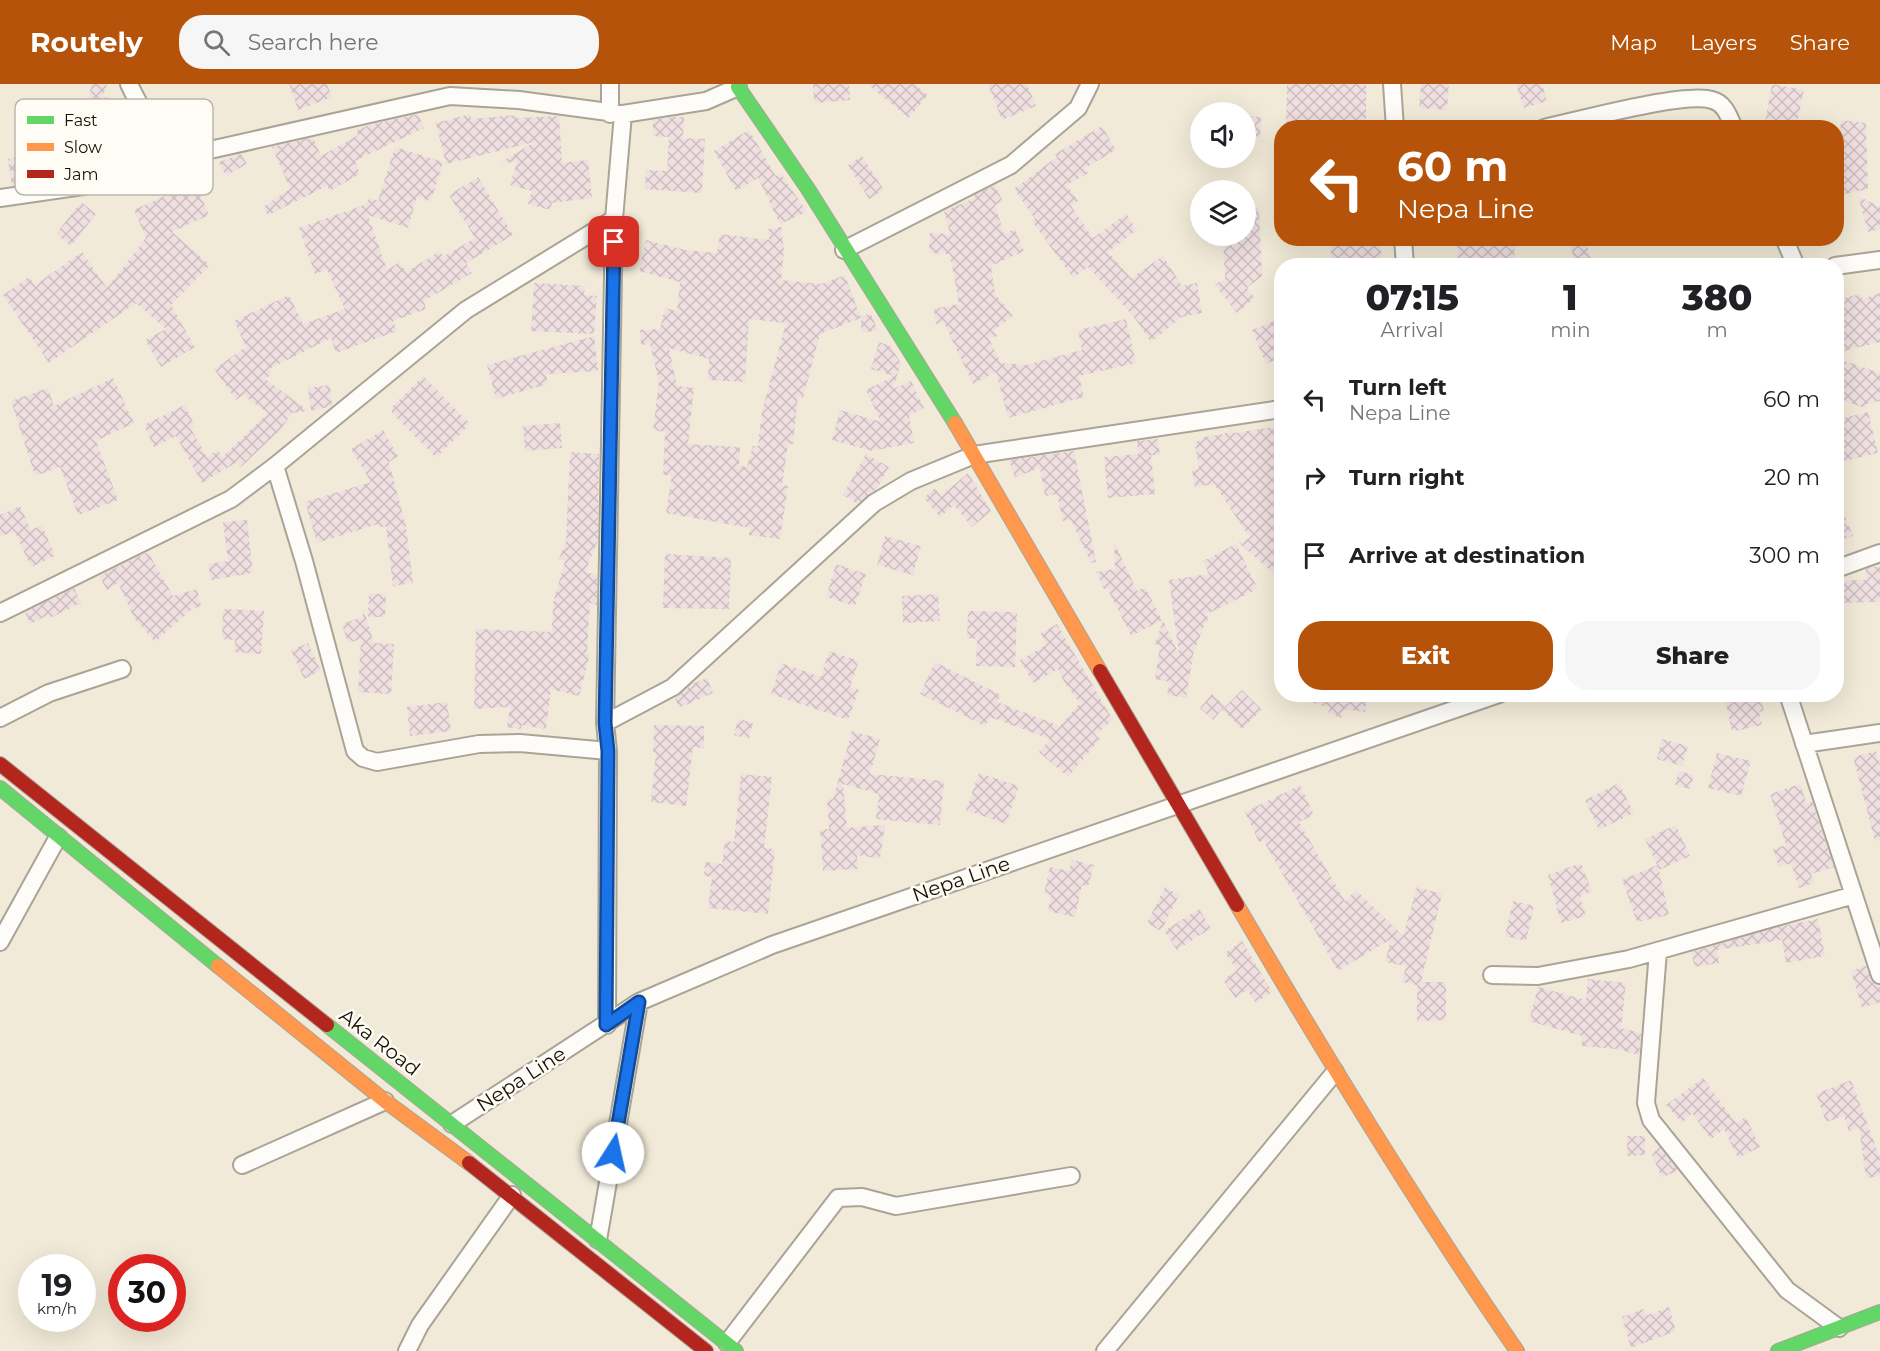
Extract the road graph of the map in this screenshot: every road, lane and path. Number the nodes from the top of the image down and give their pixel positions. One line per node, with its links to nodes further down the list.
1 (129, 84): 7 (street)
2 (610, 84): 8 (street)
3 (1090, 84): 16 (street)
4 (1392, 84): 9 (street)
5 (738, 85): 8 (street); 16 (main road)
6 (446, 90): 8 (street); 12 (street)
7 (136, 99)
8 (617, 114): 15 (street)
9 (1394, 120)
10 (1582, 120): 11 (street)
11 (1731, 120)
12 (213, 149)
13 (20, 195): 14 (street)
14 (0, 198)
15 (614, 219): 21 (street); 29 (street)
16 (844, 250): 20 (main road)
17 (1880, 260): 18 (street)
18 (1844, 265)
19 (1274, 411): 20 (street)
20 (974, 455): 29 (street); 35 (main road)
21 (275, 466): 24 (street); 32 (street)
22 (1880, 553): 23 (street)
23 (1844, 566)
24 (0, 613)
25 (123, 669): 28 (street)
26 (1475, 702): 35 (street, Nepa Line)
27 (1791, 702): 31 (street)
28 (0, 718)
29 (605, 723): 32 (street)
30 (1880, 733): 31 (street)
31 (1804, 744): 37 (street)
32 (608, 751): 43 (street)
33 (0, 764): 46 (main road, Aka Road)
34 (0, 788): 36 (main road)
35 (1179, 803): 42 (street, Nepa Line); 44 (main road)
36 (58, 837): 38 (street); 45 (main road)
37 (1854, 895): 39 (street); 41 (street)
38 (0, 942)
39 (1658, 951): 40 (street); 52 (street)
40 (1492, 975)
41 (1880, 975)
42 (639, 1002): 43 (street, Nepa Line); 50 (street)
43 (606, 1025): 46 (street, Nepa Line)
44 (1335, 1072): 56 (street); 57 (main road)
45 (386, 1101): 47 (street); 49 (main road)
46 (452, 1124): 50 (main road, Aka Road)
47 (242, 1165)
48 (1071, 1176): 53 (street)
49 (512, 1195): 54 (street); 55 (main road)
50 (598, 1240): 53 (main road, Aka Road)
51 (1880, 1312): 52 (main road)
52 (1839, 1328): 58 (main road)
53 (731, 1347)
54 (407, 1351)
55 (706, 1351)
56 (1105, 1351)
57 (1517, 1351)
58 (1778, 1351)

